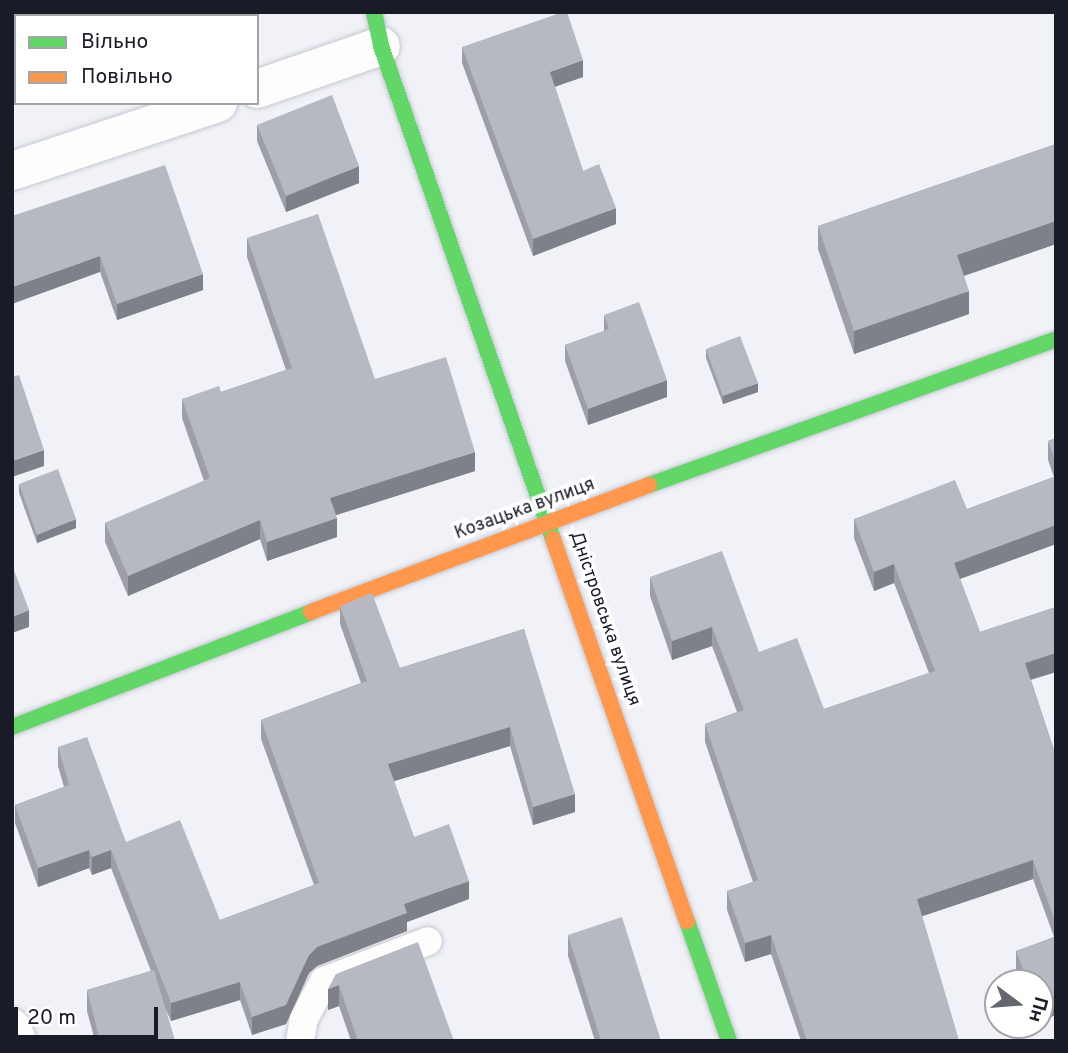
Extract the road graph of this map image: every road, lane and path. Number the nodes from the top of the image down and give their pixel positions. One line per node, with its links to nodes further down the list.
1 (378, 29): 2 (street); 6 (street, Дністровська вулиця)
2 (259, 88)
3 (212, 105): 4 (street)
4 (12, 171)
5 (1056, 339): 6 (street, Козацька вулиця)
6 (550, 520): 7 (street, Козацька вулиця); 12 (street, Дністровська вулиця)
7 (12, 727)
8 (428, 941): 11 (lane)
9 (12, 1028): 10 (street)
10 (17, 1041)
11 (300, 1041)
12 (729, 1041)

